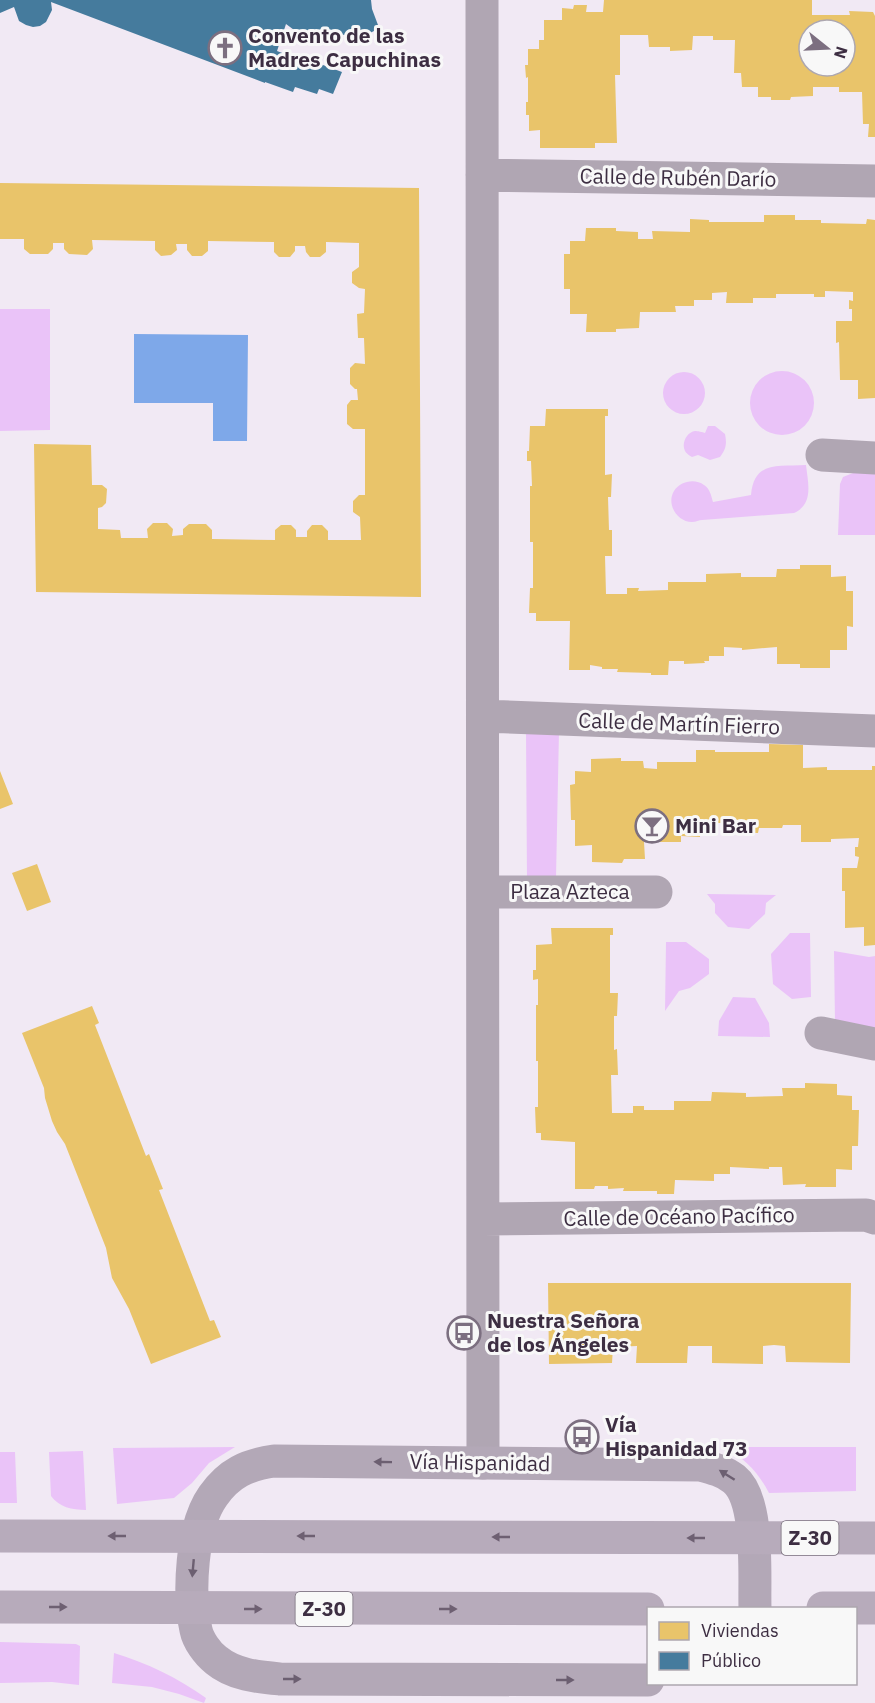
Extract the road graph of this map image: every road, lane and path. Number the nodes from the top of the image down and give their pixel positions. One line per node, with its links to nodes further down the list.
1 (482, 0): 2 (street)
2 (482, 175): 3 (street, Calle de Rubén Darío); 6 (street)
3 (875, 181)
4 (822, 455): 5 (street)
5 (875, 458)
6 (483, 716): 7 (street, Calle de Martín Fierro); 8 (street)
7 (875, 731)
8 (483, 892): 9 (street, Plaza Azteca); 13 (street)
9 (656, 892)
10 (820, 1033): 11 (street)
11 (875, 1044)
12 (875, 1218): 13 (street, Calle de Océano Pacífico)
13 (483, 1219): 14 (street)
14 (483, 1463): 16 (main road, Vía Hispanidad, one-way to 16); 17 (main road, Vía Hispanidad, one-way to 14)
15 (0, 1536): 16 (highway, Z-30, one-way to 15)
16 (197, 1536): 17 (highway, Z-30, one-way to 16); 23 (main road, Vía Hispanidad, one-way to 23)
17 (754, 1538): 18 (highway, Z-30); 20 (main road, Vía Hispanidad)
18 (875, 1538)
19 (0, 1607): 23 (highway, Z-30, one-way to 23)
20 (755, 1607)
21 (857, 1608): 22 (highway)
22 (875, 1608)
23 (193, 1609): 24 (highway, Z-30, one-way to 24); 25 (main road, Vía Hispanidad)
24 (647, 1609)
25 (234, 1671): 26 (main road, Vía Hispanidad, one-way to 26); 28 (main road)
26 (507, 1680): 27 (main road, Vía Hispanidad, one-way to 27); 29 (main road)
27 (647, 1680)
28 (263, 1703)
29 (480, 1703)

